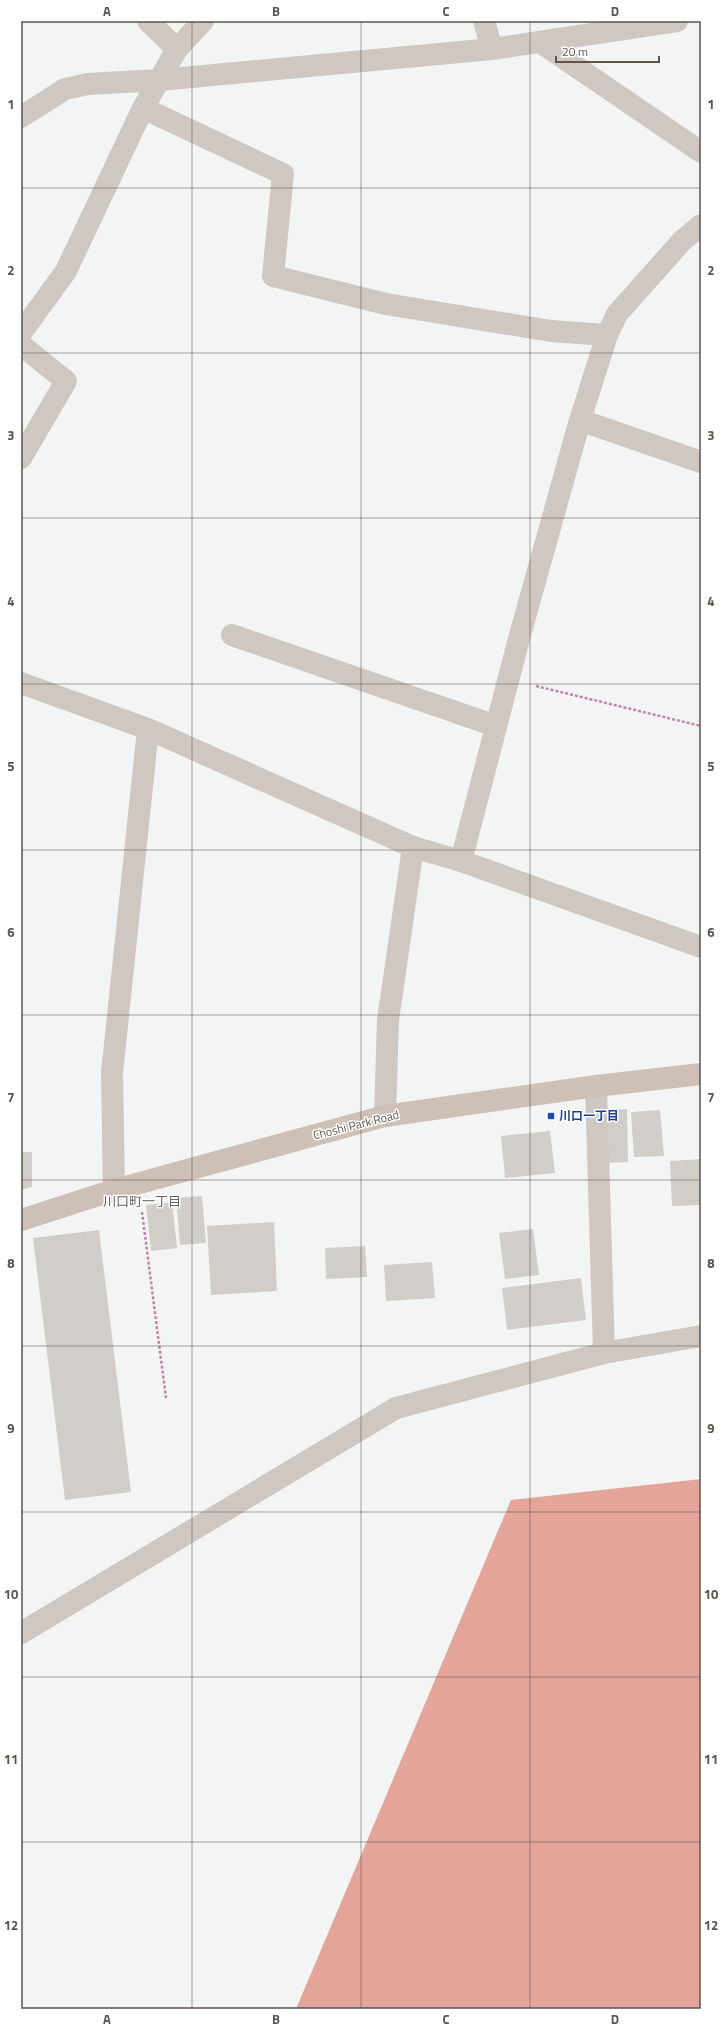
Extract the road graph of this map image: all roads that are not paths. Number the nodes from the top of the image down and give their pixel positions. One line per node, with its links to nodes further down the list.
1 (148, 21): 6 (street)
2 (203, 21): 6 (street)
3 (484, 21): 7 (street)
4 (677, 21): 5 (street)
5 (540, 42): 7 (street); 11 (street)
6 (177, 49): 8 (street)
7 (492, 50): 8 (street)
8 (160, 80): 9 (street); 10 (street)
9 (143, 108): 13 (street); 14 (street)
10 (21, 117)
11 (701, 152)
12 (701, 225): 14 (street)
13 (21, 333)
14 (607, 335): 16 (street)
15 (21, 345): 17 (street)
16 (580, 420): 18 (street); 21 (street)
17 (21, 458)
18 (701, 462)
19 (232, 635): 21 (street)
20 (21, 683): 22 (street)
21 (496, 726): 24 (street)
22 (148, 729): 23 (street); 29 (street)
23 (414, 847): 24 (street); 28 (street)
24 (461, 861): 25 (street)
25 (701, 947)
26 (701, 1074): 27 (main road, Choshi Park Road)
27 (596, 1086): 28 (main road, Choshi Park Road); 32 (street)
28 (385, 1116): 29 (main road, Choshi Park Road)
29 (114, 1190): 30 (main road, Choshi Park Road)
30 (21, 1220)
31 (701, 1336): 32 (street)
32 (604, 1353): 33 (street)
33 (21, 1633)

